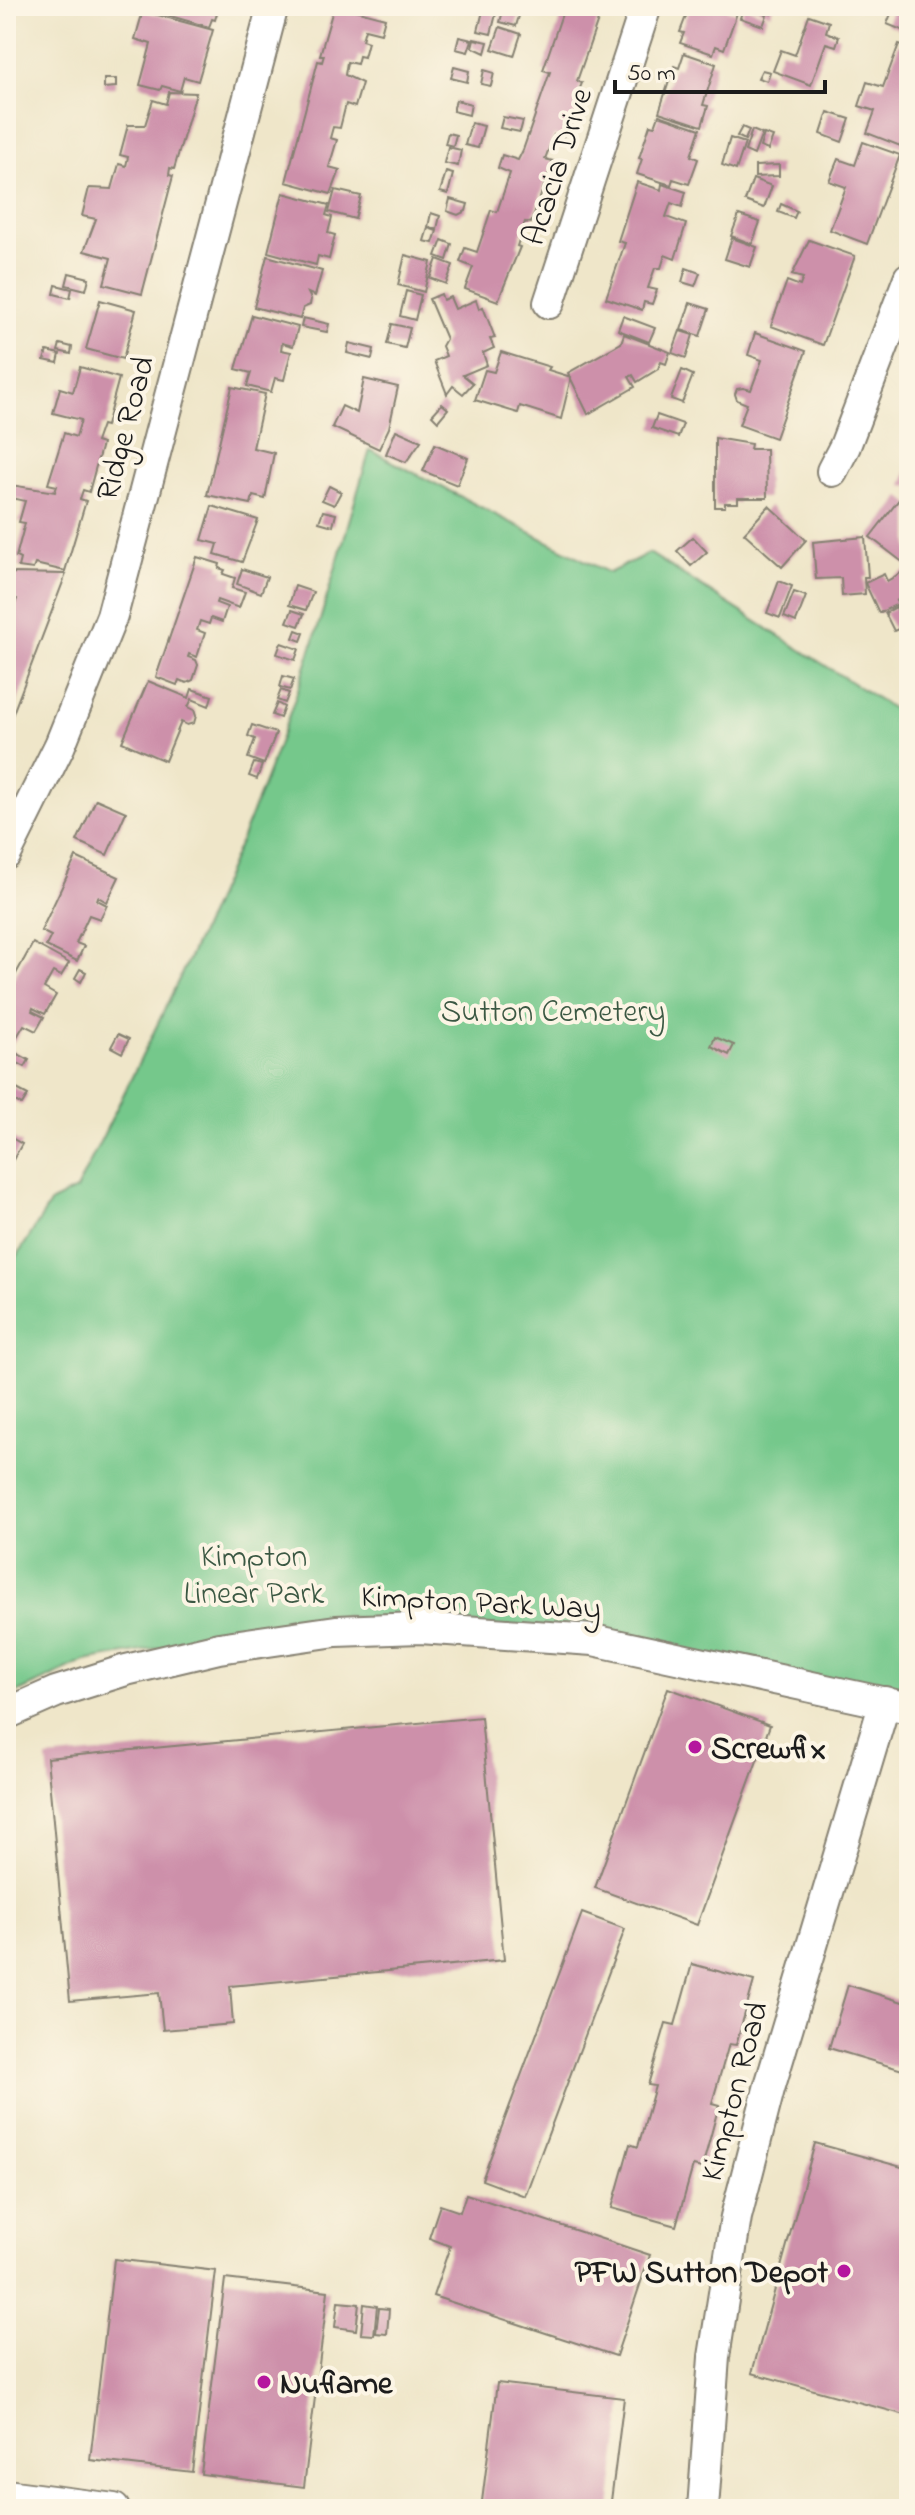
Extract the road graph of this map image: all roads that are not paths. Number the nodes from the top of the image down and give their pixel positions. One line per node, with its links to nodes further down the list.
1 (273, 6): 6 (street, Ridge Road)
2 (646, 6): 4 (street, Acacia Drive)
3 (909, 278): 5 (street)
4 (549, 303)
5 (832, 471)
6 (6, 854)
7 (897, 1705): 8 (street, Kimpton Park Way); 11 (street, Kimpton Road)
8 (6, 1714)
9 (6, 2495): 10 (street)
10 (114, 2509)
11 (703, 2509)

